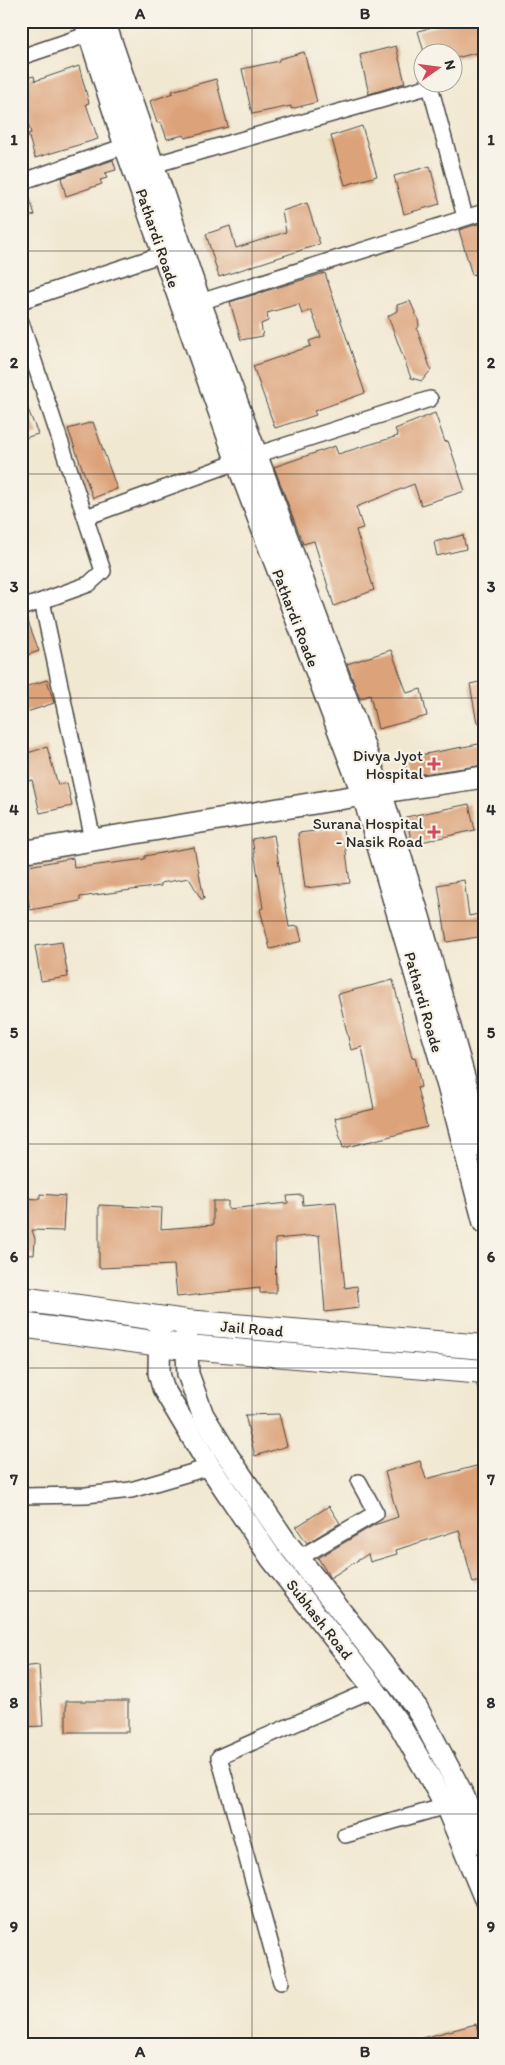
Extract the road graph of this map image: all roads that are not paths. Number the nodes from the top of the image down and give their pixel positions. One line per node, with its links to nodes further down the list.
1 (96, 26): 2 (street); 3 (street, Pathardi Roade); 4 (street)
2 (21, 57)
3 (125, 146): 5 (street); 8 (street, Pathardi Roade)
4 (153, 165): 7 (street); 10 (street)
5 (21, 182)
6 (484, 212): 7 (street)
7 (466, 217): 10 (street)
8 (163, 254): 9 (street); 13 (street, Pathardi Roade)
9 (21, 301)
10 (200, 302): 13 (street)
11 (21, 322): 14 (street)
12 (430, 399): 13 (street)
13 (247, 459): 14 (street); 18 (street, Pathardi Roade)
14 (86, 517): 15 (street)
15 (42, 601): 16 (street); 19 (street)
16 (21, 608)
17 (484, 778): 18 (street)
18 (372, 794): 19 (street); 21 (street); 22 (street, Pathardi Roade)
19 (93, 840): 20 (street)
20 (21, 852)
21 (484, 1148)
22 (484, 1223)
23 (21, 1299): 24 (main road, Jail Road)
24 (160, 1319): 25 (main road, Jail Road); 27 (street, Subhash Road)
25 (186, 1322): 28 (street, Subhash Road); 29 (main road, Jail Road)
26 (21, 1325): 27 (main road)
27 (160, 1344): 28 (main road); 31 (street, Subhash Road)
28 (187, 1347): 30 (main road); 34 (street, Subhash Road)
29 (484, 1347)
30 (482, 1379)
31 (210, 1467): 33 (street); 35 (street, Subhash Road)
32 (359, 1482): 34 (street)
33 (21, 1496)
34 (299, 1558): 38 (street, Subhash Road)
35 (374, 1689): 36 (street, Subhash Road); 40 (street)
36 (446, 1806): 37 (street); 39 (street, Subhash Road)
37 (345, 1835)
38 (484, 1845)
39 (484, 1897)
40 (280, 1982)

